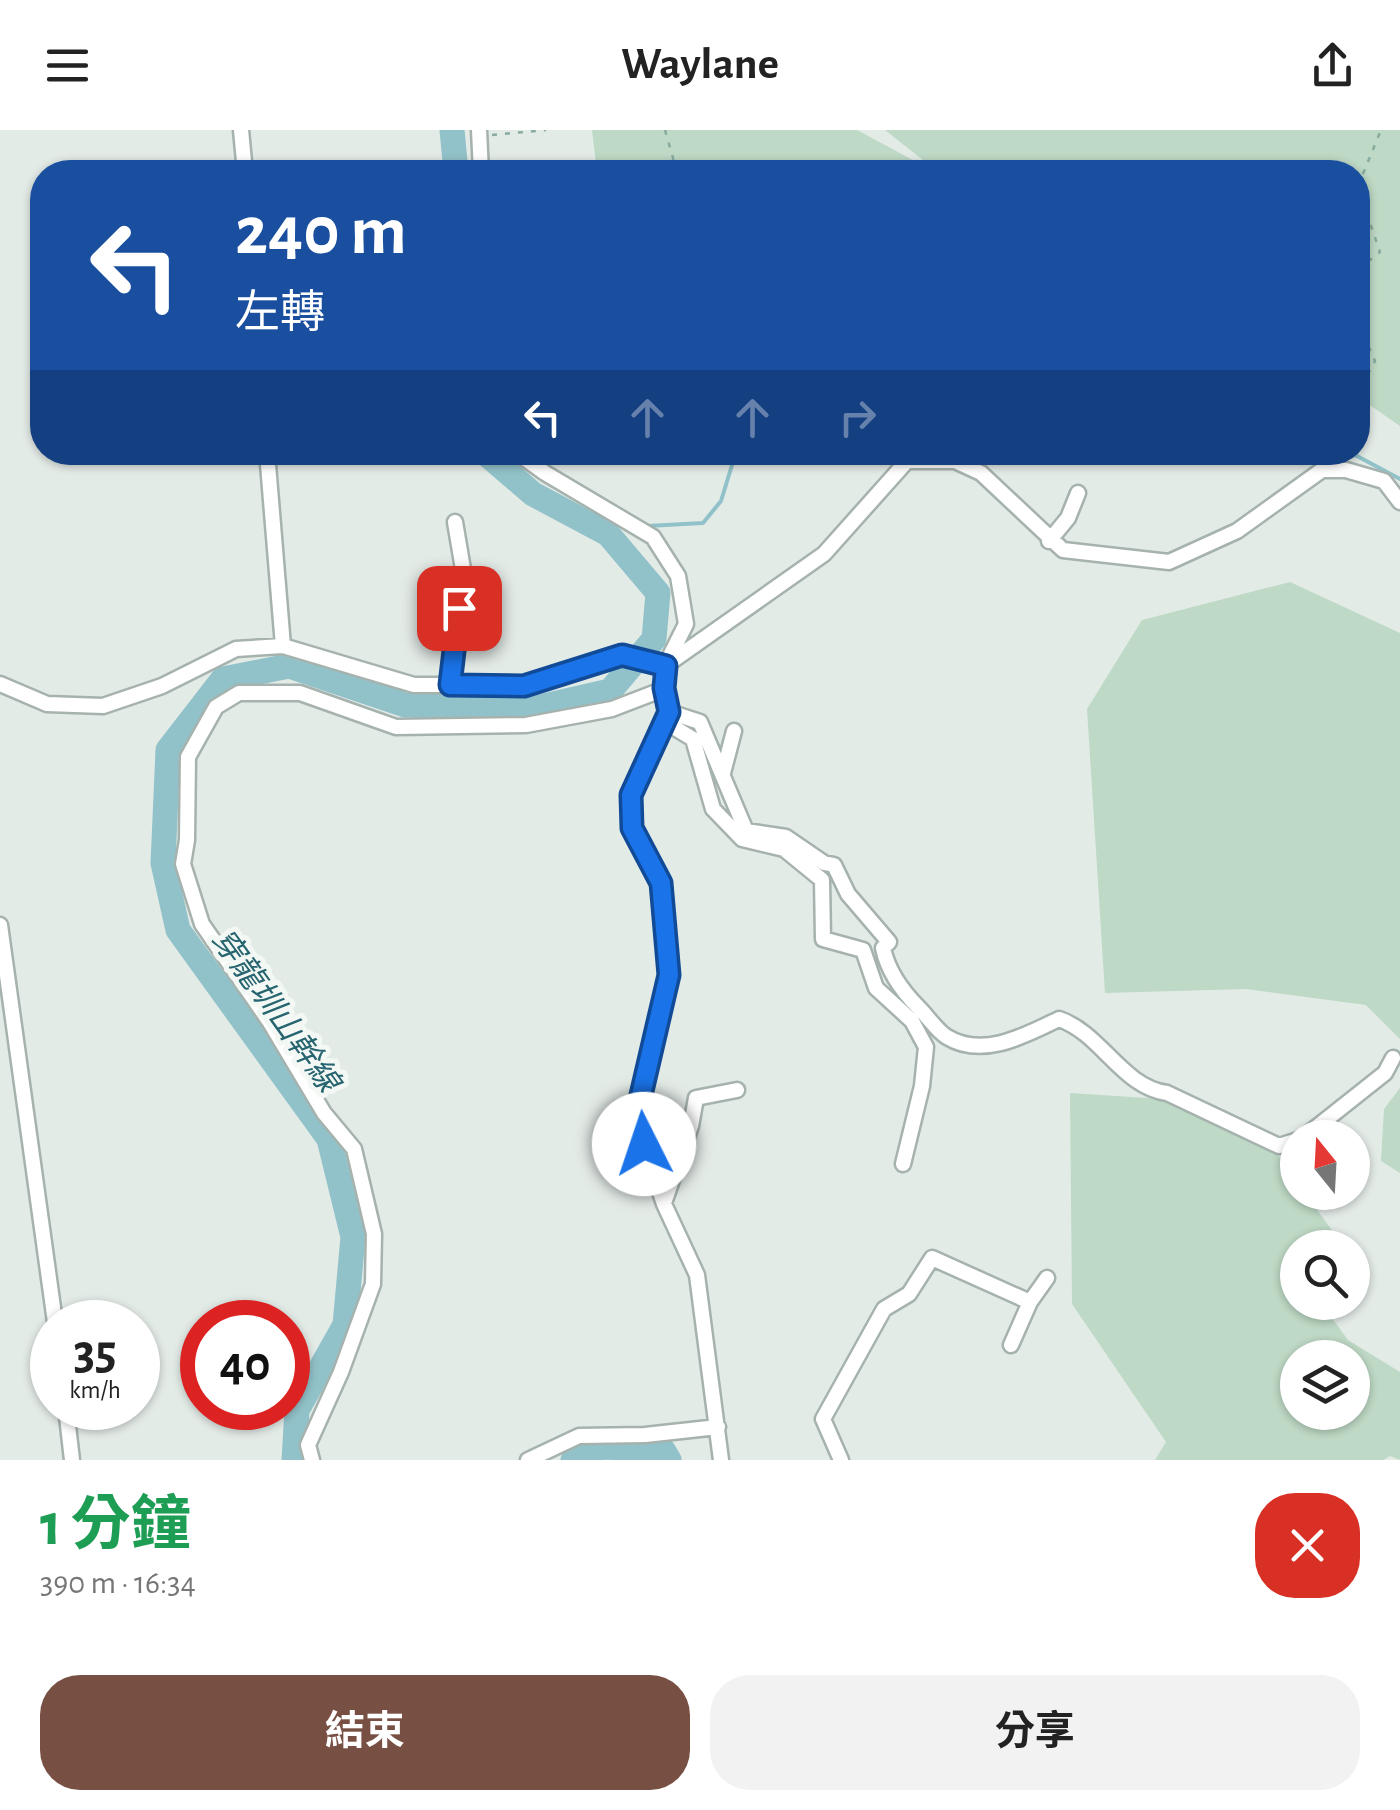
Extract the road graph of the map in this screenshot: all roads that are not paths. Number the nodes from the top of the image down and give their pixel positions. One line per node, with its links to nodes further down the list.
1 (241, 130): 3 (street)
2 (480, 133): 4 (street)
3 (243, 160)
4 (481, 160)
5 (268, 465): 13 (street)
6 (534, 465): 14 (street)
7 (903, 465): 14 (street)
8 (965, 465): 12 (street)
9 (1078, 493): 12 (street)
10 (1400, 502): 12 (street)
11 (455, 522): 16 (street)
12 (1049, 540)
13 (283, 646): 15 (street); 16 (street)
14 (666, 666): 16 (street); 17 (street)
15 (0, 684)
16 (450, 685)
17 (664, 688): 18 (street); 35 (street)
18 (667, 717): 20 (street); 26 (street); 27 (street)
19 (734, 730): 20 (street)
20 (723, 776): 25 (street)
21 (0, 925): 29 (street)
22 (1393, 1058): 24 (street)
23 (737, 1090): 27 (street)
24 (1324, 1120)
25 (1280, 1146)
26 (903, 1164)
27 (664, 1204): 32 (street)
28 (1047, 1278): 30 (street)
29 (52, 1300)
30 (1030, 1302): 31 (street); 38 (street)
31 (1011, 1345)
32 (718, 1427): 36 (street); 37 (street)
33 (69, 1430): 34 (street)
34 (72, 1460)
35 (312, 1460)
36 (528, 1460)
37 (720, 1460)
38 (842, 1460)

